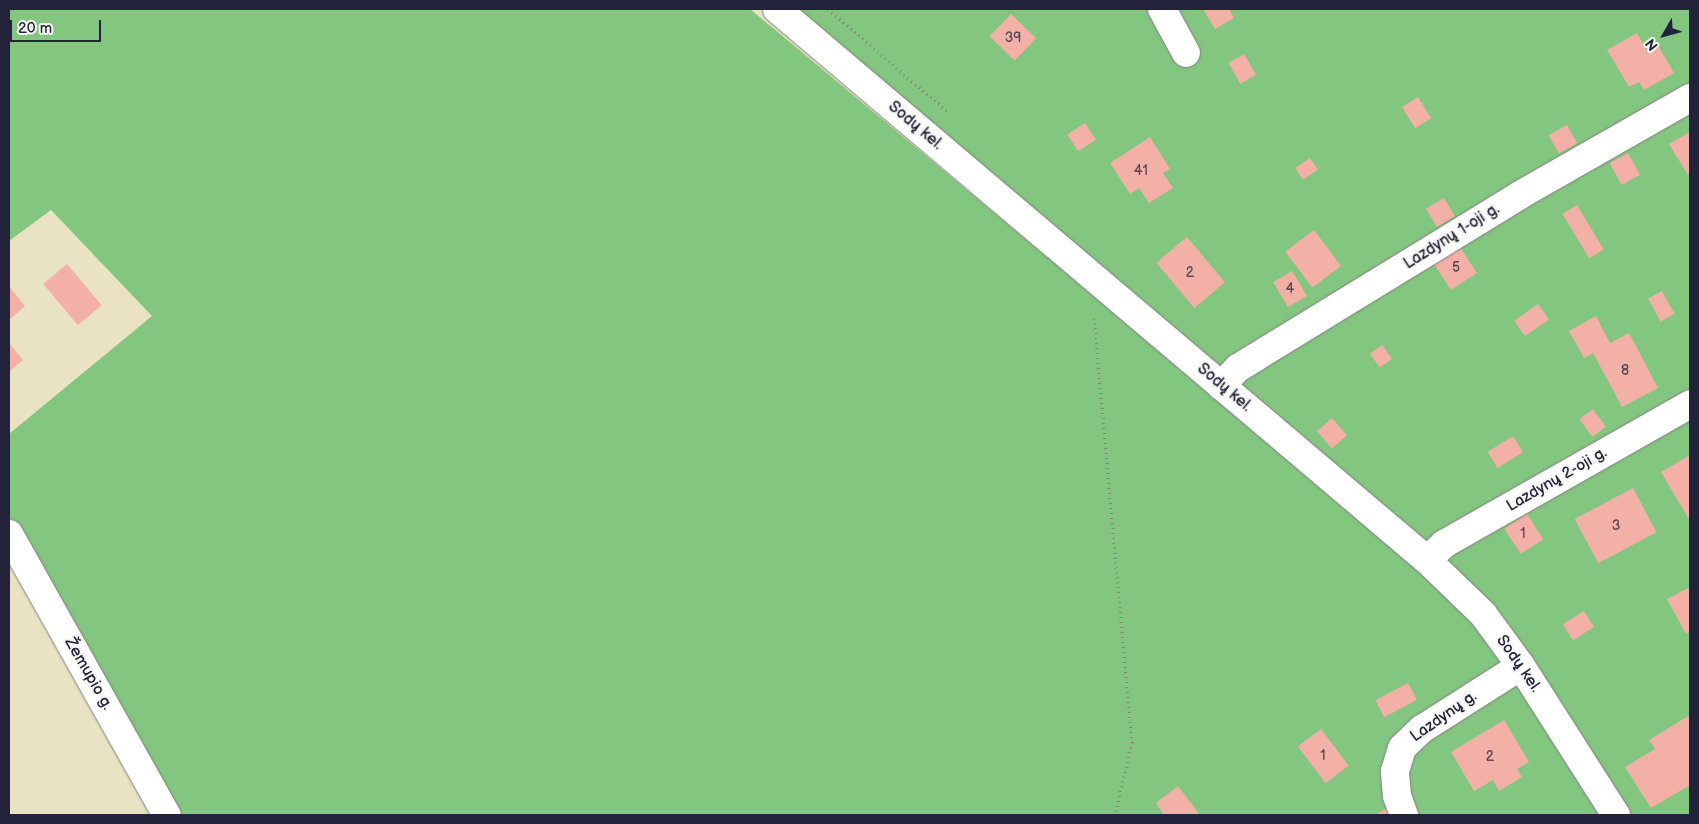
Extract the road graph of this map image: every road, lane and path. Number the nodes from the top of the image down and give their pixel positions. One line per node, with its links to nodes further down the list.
1 (777, 9): 5 (street, Sodų kel.)
2 (1162, 9): 3 (street)
3 (1186, 53)
4 (1690, 98): 6 (street, Lazdynų 1-oji g.)
5 (1100, 282): 6 (street, Sodų kel.); 12 (path)
6 (1221, 386): 9 (street, Sodų kel.)
7 (1690, 404): 9 (street, Lazdynų 2-oji g.)
8 (9, 534): 11 (street, Žemupio g.)
9 (1427, 560): 10 (street, Sodų kel.)
10 (1521, 666): 13 (street, Lazdynų g.); 14 (street, Sodų kel.)
11 (167, 815)
12 (1115, 815)
13 (1404, 815)
14 (1616, 815)

